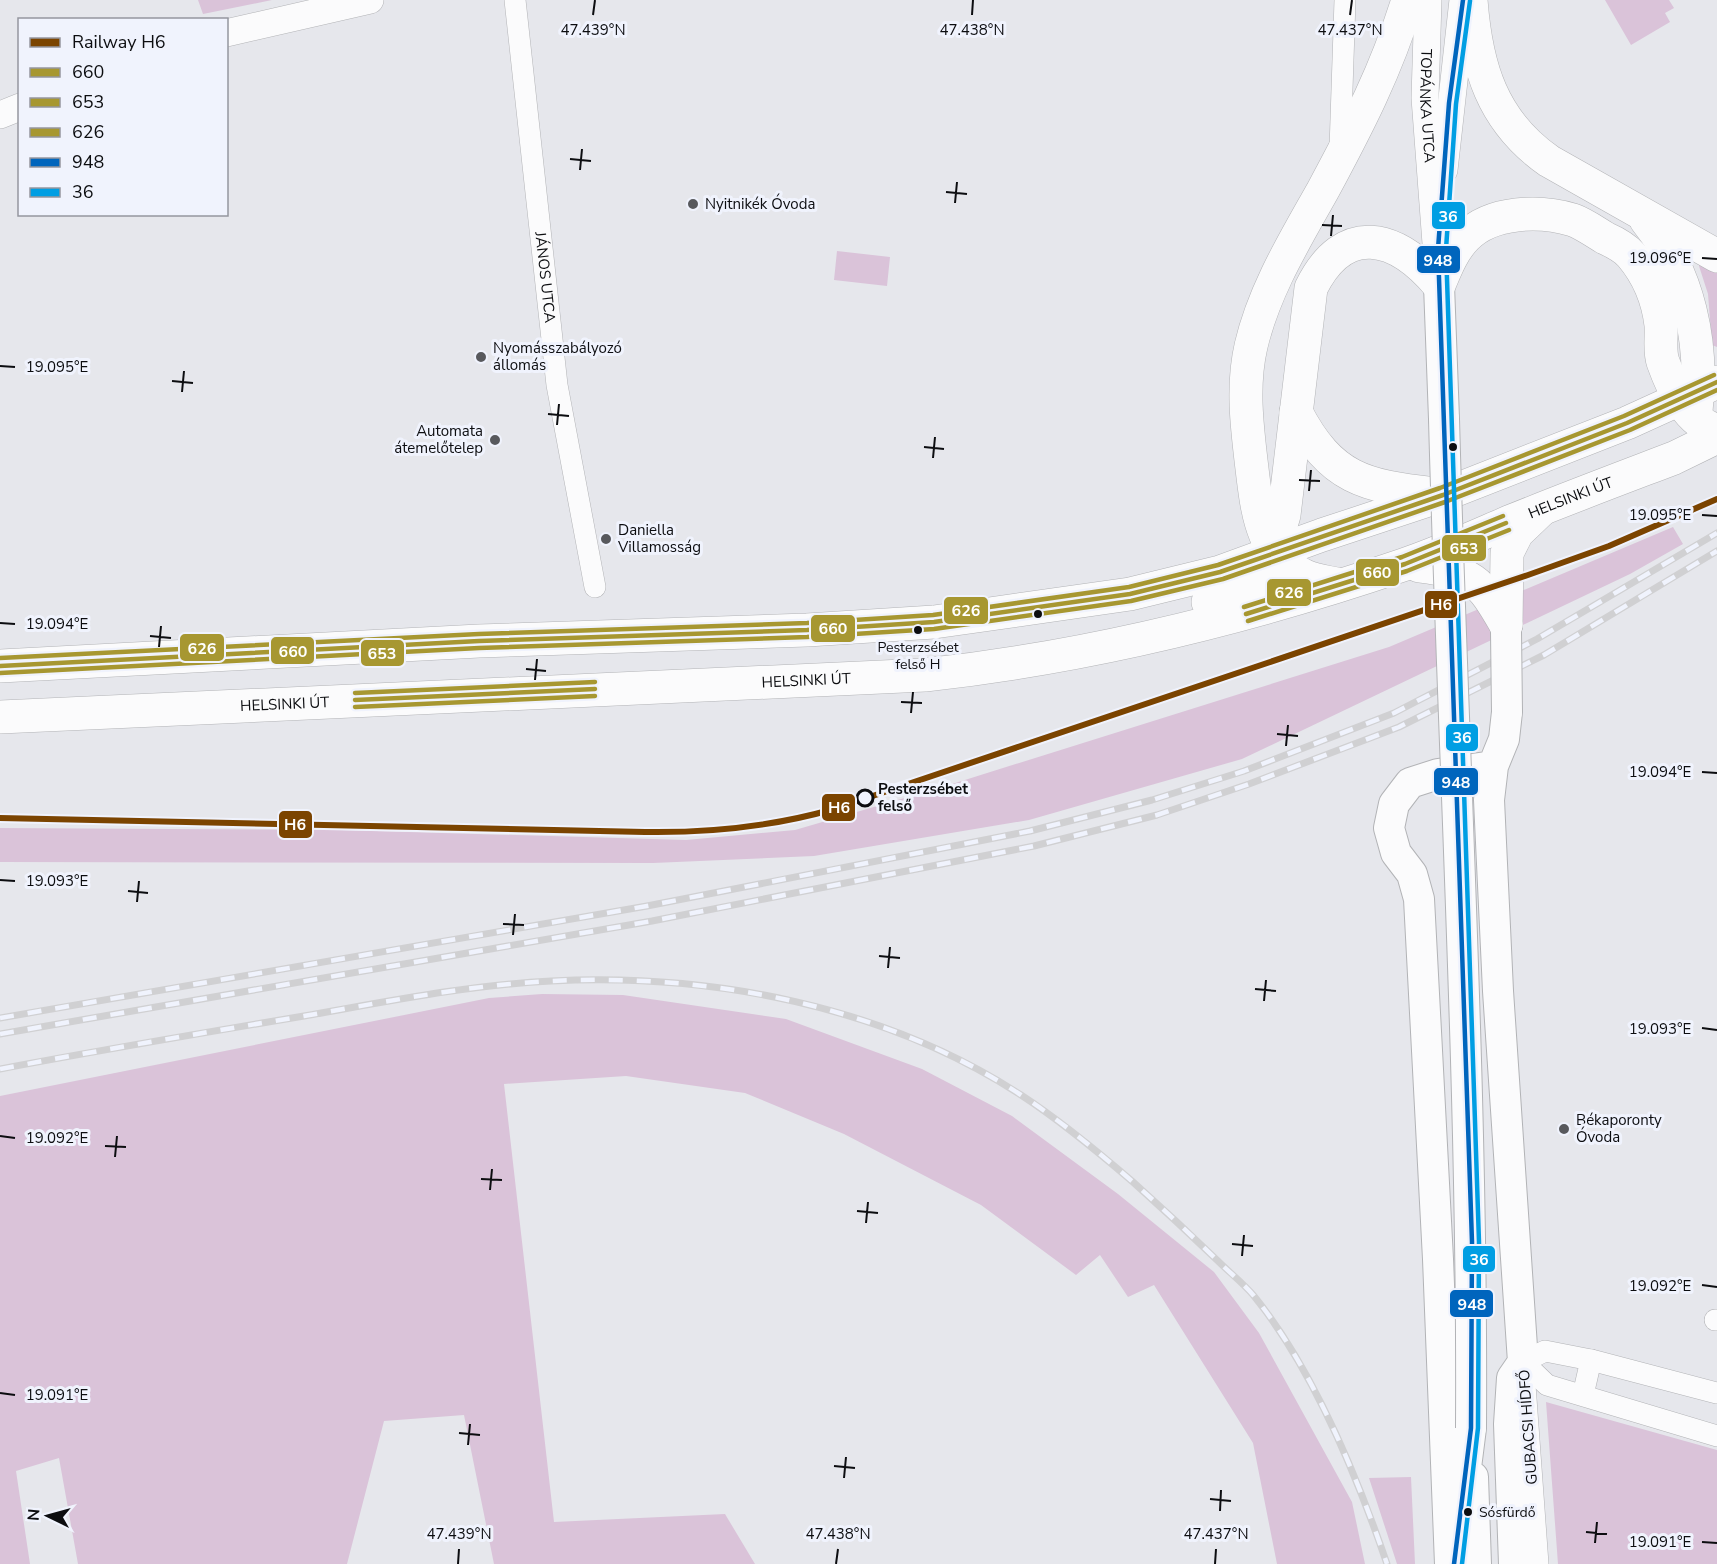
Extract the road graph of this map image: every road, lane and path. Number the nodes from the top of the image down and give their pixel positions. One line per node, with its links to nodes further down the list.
1 (370, 0): 8 (street)
2 (515, 0): 27 (street, JÁNOS UTCA)
3 (1345, 0): 11 (street)
4 (1408, 0): 11 (main road)
5 (1428, 0): 13 (street, TOPÁNKA UTCA)
6 (1462, 0): 13 (street, TOPÁNKA UTCA)
7 (1471, 0): 12 (main road)
8 (228, 33)
9 (18, 109): 10 (street)
10 (0, 115)
11 (1339, 159): 21 (main road)
12 (1641, 214): 14 (main road); 17 (main road)
13 (1438, 249): 15 (street, TOPÁNKA UTCA)
14 (1717, 256)
15 (1439, 285): 16 (main road); 18 (main road); 37 (main road, bridge)
16 (1662, 360): 17 (main road); 19 (main road)
17 (1704, 409): 19 (main road); 22 (main road, HELSINKI ÚT)
18 (1296, 412): 20 (main road); 23 (main road)
19 (1627, 423): 20 (main road)
20 (1443, 495): 23 (main road)
21 (1256, 502): 23 (main road); 25 (main road)
22 (1542, 509): 24 (main road, HELSINKI ÚT); 28 (main road)
23 (1273, 553): 25 (main road); 26 (main road); 29 (main road)
24 (1405, 564): 26 (main road, HELSINKI ÚT); 28 (main road)
25 (1220, 572): 30 (main road)
26 (1340, 585): 29 (main road, HELSINKI ÚT)
27 (595, 587)
28 (1506, 625): 32 (main road, bridge)
29 (1000, 665): 31 (main road, HELSINKI ÚT)
30 (0, 666)
31 (0, 717)
32 (1493, 766): 34 (main road); 39 (main road)
33 (1591, 1360): 34 (street); 35 (street); 36 (street)
34 (1523, 1362): 36 (street); 41 (main road); 42 (street, GUBACSI HÍDFŐ)
35 (1717, 1393)
36 (1582, 1395): 38 (street)
37 (1471, 1428): 39 (main road); 40 (main road)
38 (1717, 1436)
39 (1452, 1564)
40 (1476, 1564)
41 (1514, 1564)
42 (1538, 1564)

